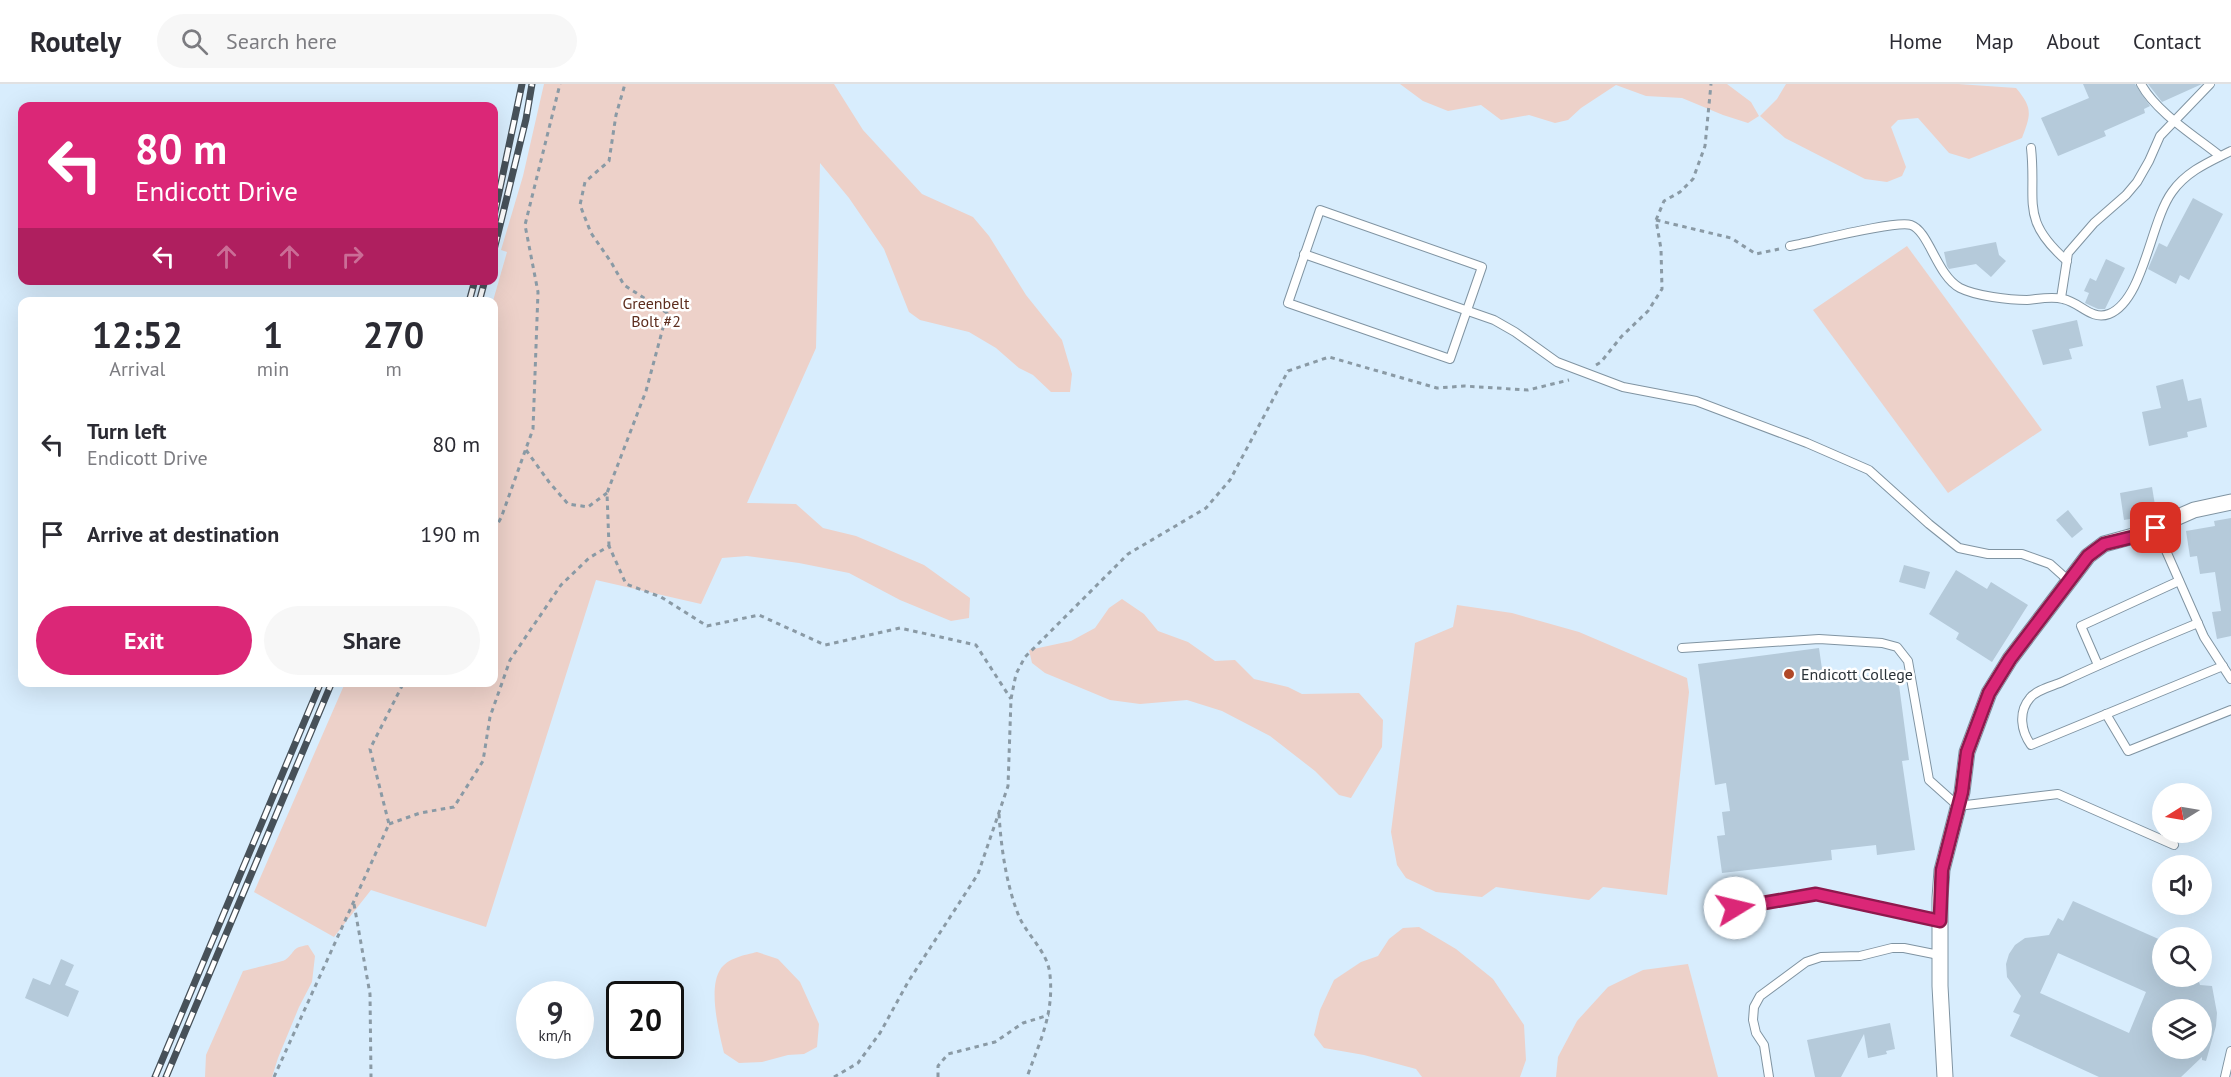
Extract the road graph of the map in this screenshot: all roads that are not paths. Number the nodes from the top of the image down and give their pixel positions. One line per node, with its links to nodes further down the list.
1 (2141, 84): 3 (lane)
2 (2210, 84): 3 (lane)
3 (2175, 120): 6 (lane); 9 (lane)
4 (2031, 148): 9 (lane)
5 (2231, 151): 6 (lane)
6 (2220, 156): 10 (lane)
7 (1791, 246): 10 (lane)
8 (1304, 254): 11 (lane); 11 (lane); 11 (lane)
9 (2067, 261): 10 (lane)
10 (2061, 298)
11 (1466, 311): 14 (lane)
12 (2231, 502): 13 (street)
13 (2156, 528): 14 (street); 15 (lane)
14 (2069, 581): 23 (street)
15 (2179, 581): 16 (lane); 18 (lane)
16 (2198, 623): 18 (lane); 19 (lane)
17 (1682, 648): 23 (lane)
18 (2098, 665): 22 (lane)
19 (2223, 666): 20 (lane); 22 (lane)
20 (2231, 678)
21 (2231, 710): 22 (lane)
22 (2106, 714)
23 (1958, 806): 24 (lane); 26 (street)
24 (2174, 845)
25 (1735, 908): 26 (lane)
26 (1940, 921): 27 (street)
27 (1940, 955): 29 (lane); 30 (street)
28 (2231, 1051): 31 (lane)
29 (1769, 1077)
30 (1945, 1077)
31 (2225, 1077)

